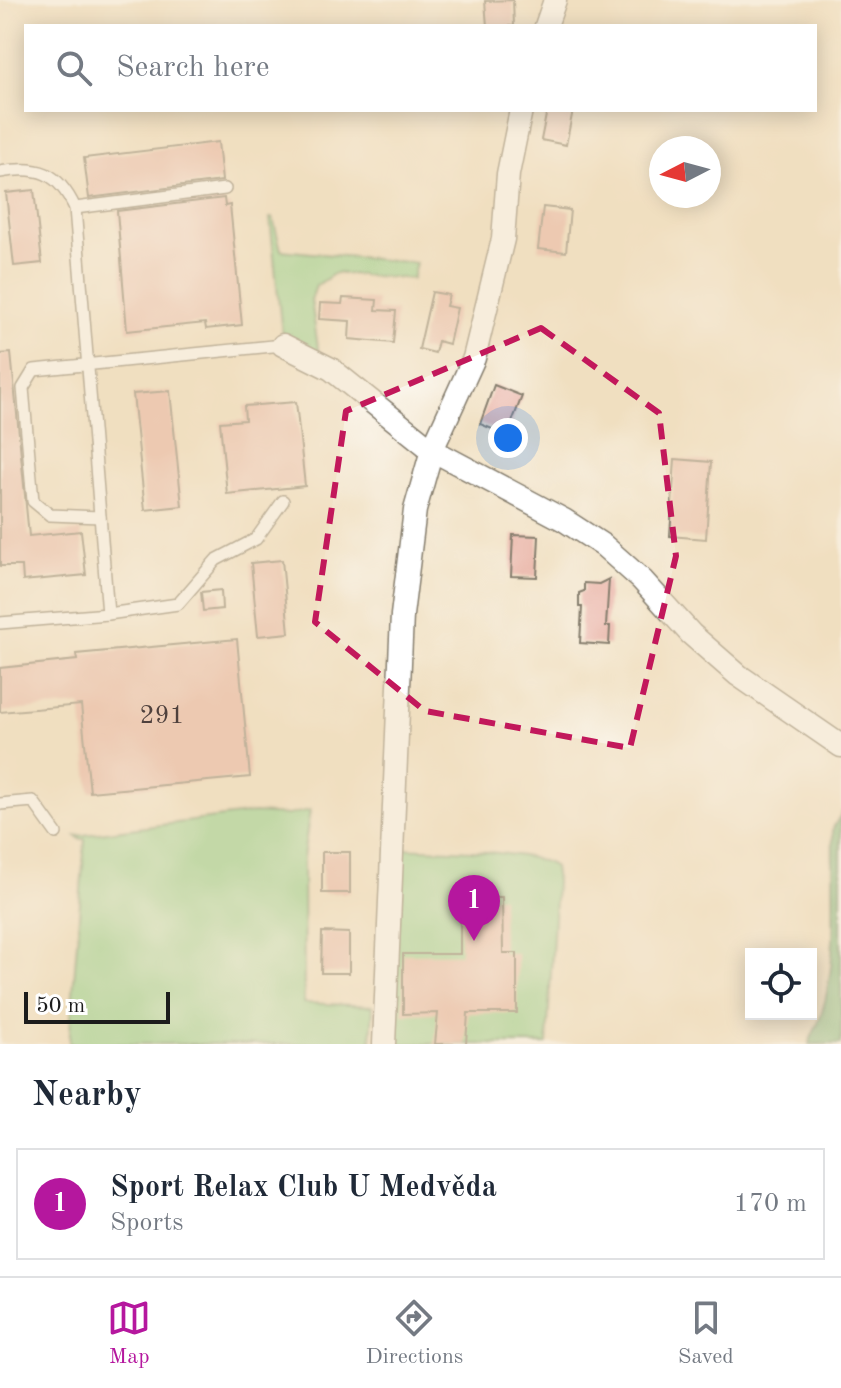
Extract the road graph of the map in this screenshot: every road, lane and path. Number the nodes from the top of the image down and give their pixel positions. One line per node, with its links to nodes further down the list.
1 (555, 0): 2 (street)
2 (547, 24)
3 (521, 112): 9 (street)
4 (0, 172): 6 (lane)
5 (225, 189): 6 (lane)
6 (75, 208): 8 (lane)
7 (283, 345): 8 (lane); 9 (street)
8 (88, 365): 11 (lane); 11 (lane)
9 (432, 450): 14 (street); 17 (street)
10 (283, 501): 12 (lane)
11 (100, 517): 12 (lane)
12 (108, 614): 13 (lane)
13 (0, 623)
14 (841, 746)
15 (0, 804): 16 (lane)
16 (56, 833)
17 (384, 1044)

